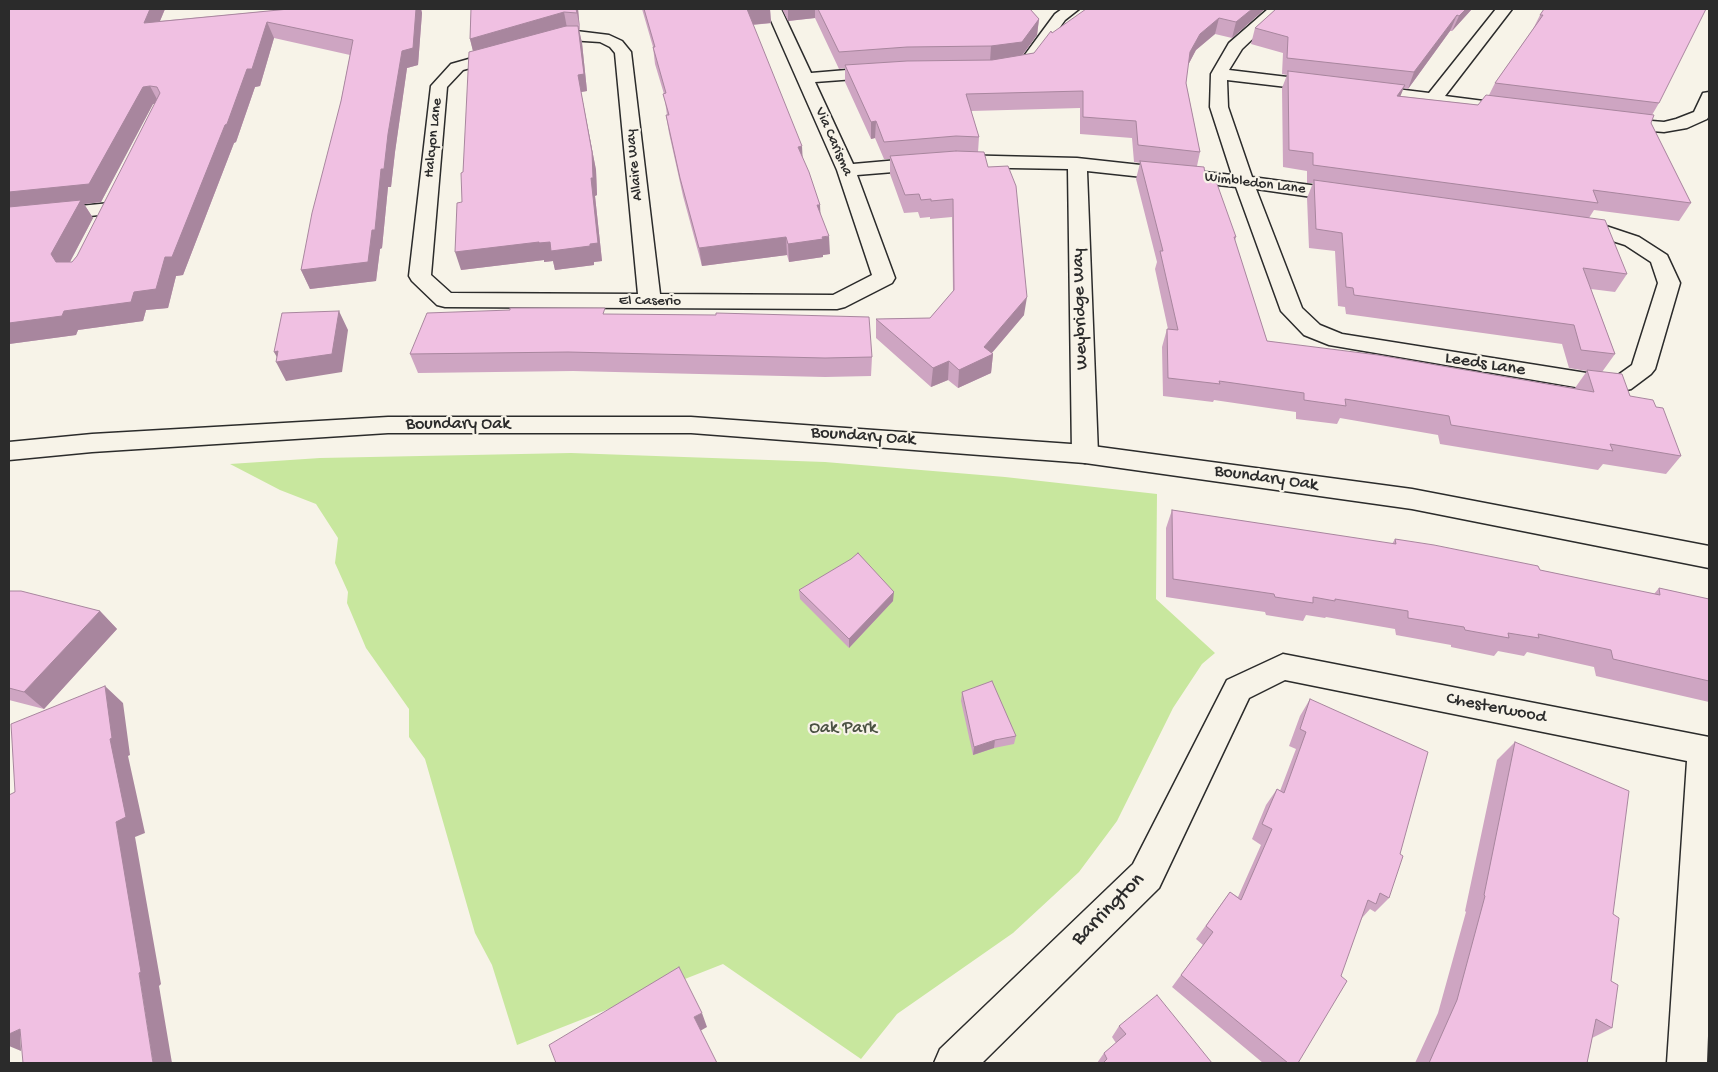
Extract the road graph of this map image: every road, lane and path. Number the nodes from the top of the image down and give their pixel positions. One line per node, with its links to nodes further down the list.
1 (774, 9): 9 (street, Via Carisma)
2 (1071, 9): 6 (street)
3 (1277, 9): 8 (street)
4 (1504, 9): 11 (street)
5 (603, 38): 21 (street, Halcyon Lane); 23 (street, Allaire Way)
6 (990, 69)
7 (897, 71): 9 (street)
8 (1219, 74): 11 (street); 16 (street, Leeds Lane)
9 (805, 78): 15 (street, Via Carisma)
10 (1709, 97): 13 (street)
11 (1434, 98): 12 (street)
12 (1532, 112)
13 (1600, 121)
14 (1077, 164): 15 (street, Wimbledon Lane); 16 (street, Wimbledon Lane); 25 (street, Weybridge Way)
15 (846, 170): 22 (street, Via Carisma)
16 (1244, 182): 17 (street, Wimbledon Lane); 20 (street, Leeds Lane)
17 (1370, 199)
18 (110, 209): 19 (street)
19 (9, 219)
20 (1554, 224)
21 (420, 276): 23 (street, El Caserio)
22 (884, 278): 23 (street, El Caserio)
23 (650, 302)
24 (9, 451): 25 (street, Boundary Oak)
25 (1084, 454): 26 (street, Boundary Oak)
26 (1709, 557)
27 (1283, 667): 28 (street, Chesterwood); 29 (street, Barrington)
28 (1707, 750): 30 (street)
29 (954, 1063)
30 (1687, 1063)

